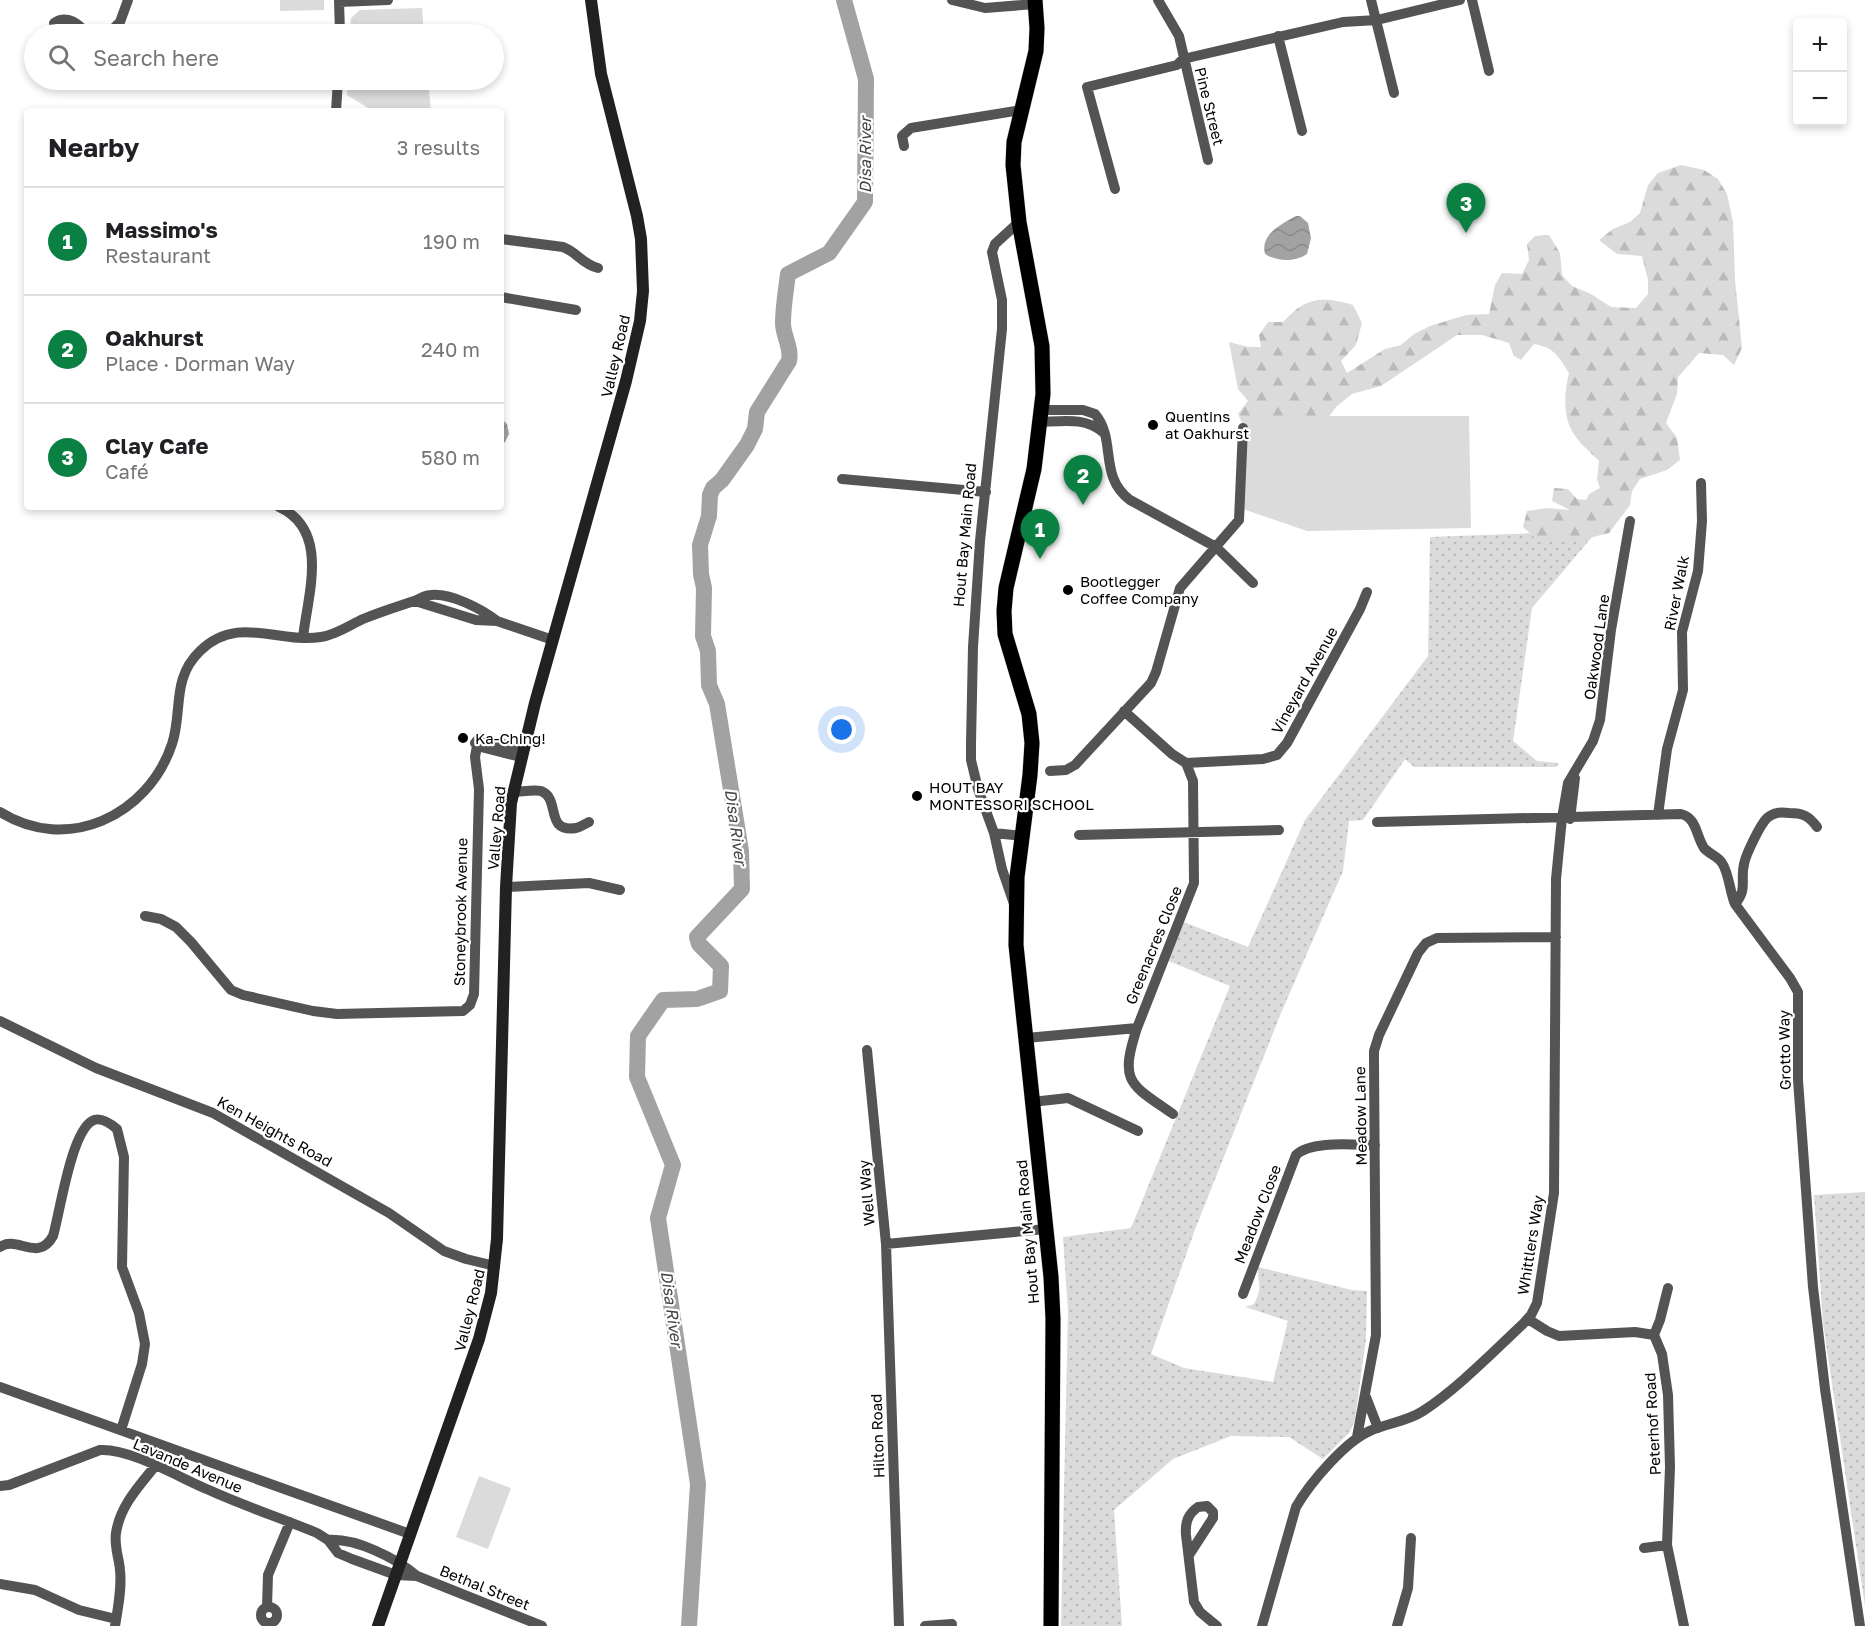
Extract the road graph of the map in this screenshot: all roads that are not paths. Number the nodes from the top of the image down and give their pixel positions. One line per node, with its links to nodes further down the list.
1 (128, 0): 14 (street)
2 (388, 0): 9 (street)
3 (591, 0): 43 (street, Valley Road)
4 (952, 0): 10 (street)
5 (1158, 0): 17 (street, Pine Street)
6 (1371, 0): 11 (street)
7 (1460, 0): 11 (street)
8 (1472, 0): 18 (street)
9 (339, 1): 15 (street)
10 (1035, 2): 22 (main road, Hout Bay Main Road)
11 (1377, 20): 16 (street); 20 (street)
12 (54, 23): 13 (street)
13 (76, 24)
14 (118, 24)
15 (339, 24)
16 (1278, 36): 17 (street); 23 (street)
17 (1184, 59): 25 (street, Pine Street); 26 (street)
18 (1490, 71)
19 (337, 90): 21 (street)
20 (1394, 93)
21 (336, 108)
22 (1021, 110): 24 (street); 27 (main road, Hout Bay Main Road)
23 (1302, 131)
24 (904, 146)
25 (1208, 160)
26 (1115, 189)
27 (1019, 222): 32 (main road, Hout Bay Main Road); 36 (street, Hout Bay Main Road)
28 (504, 238): 29 (street)
29 (598, 268)
30 (504, 298): 31 (street)
31 (576, 310)
32 (1042, 416): 39 (street); 59 (main road, Hout Bay Main Road)
33 (1243, 428): 39 (street)
34 (842, 479): 36 (street)
35 (1701, 483): 50 (street, River Walk)
36 (986, 492): 57 (street, Hout Bay Main Road)
37 (286, 510): 42 (street)
38 (1630, 521): 51 (street, Oakwood Lane)
39 (1216, 547): 40 (street); 44 (street)
40 (1253, 583)
41 (1367, 592): 46 (street, Vineyard Avenue)
42 (303, 637): 43 (street); 49 (street)
43 (553, 640): 45 (street, Valley Road)
44 (1124, 711): 46 (street); 47 (street)
45 (522, 753): 48 (street, Valley Road); 64 (street, Stoneybrook Avenue)
46 (1186, 763): 56 (street, Greenacres Close)
47 (1050, 771)
48 (513, 792): 52 (street); 60 (street, Valley Road)
49 (0, 812)
50 (1658, 815): 51 (street, Grotto Way); 62 (street, Grotto Way)
51 (1566, 818): 53 (street, Grotto Way); 65 (street, Whittlers Way)
52 (589, 822)
53 (1377, 822)
54 (1817, 827): 62 (street)
55 (1279, 830): 56 (street)
56 (1195, 832): 58 (street); 67 (street, Greenacres Close)
57 (994, 833): 59 (street); 63 (street, Hout Bay Main Road)
58 (1079, 835)
59 (1022, 836): 63 (main road, Hout Bay Main Road)
60 (506, 887): 61 (street); 77 (street, Valley Road)
61 (620, 890)
62 (1735, 904): 114 (street, Grotto Way)
63 (1016, 908): 68 (main road, Hout Bay Main Road)
64 (145, 916)
65 (1556, 937): 73 (street, Meadow Lane); 80 (street, Whittlers Way)
66 (0, 1021): 77 (street, Ken Heights Road)
67 (1137, 1028): 68 (street, Greenacres Close); 71 (street)
68 (1026, 1038): 70 (main road, Hout Bay Main Road)
69 (867, 1050): 75 (street, Well Way)
70 (1032, 1102): 72 (street); 74 (main road, Hout Bay Main Road)
71 (1173, 1114)
72 (1138, 1131)
73 (1375, 1145): 79 (street, Meadow Close); 83 (street, Meadow Lane)
74 (1046, 1229): 75 (street, Well Way); 109 (main road, Hout Bay Main Road)
75 (886, 1244): 107 (street, Hilton Road)
76 (0, 1247): 85 (street)
77 (495, 1266): 90 (street, Valley Road)
78 (1668, 1288): 81 (street)
79 (1243, 1294)
80 (1528, 1318): 81 (street); 84 (street, Whittlers Way)
81 (1654, 1335): 93 (street, Peterhof Road)
82 (0, 1387): 85 (street)
83 (1366, 1397): 84 (street); 86 (street, Meadow Lane)
84 (1378, 1428): 86 (street, Whittlers Way)
85 (121, 1430): 90 (street)
86 (1357, 1437): 111 (street, Whittlers Way)
87 (156, 1465): 88 (street, Lavande Avenue); 89 (street, Lavande Avenue); 103 (street)
88 (0, 1486)
89 (290, 1522): 92 (street, Lavande Avenue); 102 (street)
90 (410, 1534): 97 (street, Valley Road)
91 (1411, 1538): 112 (street)
92 (328, 1540): 95 (street, Lavande Avenue); 98 (street, Lavande Avenue)
93 (1667, 1545): 94 (street); 113 (street, Peterhof Road)
94 (1644, 1548)
95 (369, 1550): 97 (street, Lavande Avenue); 98 (street)
96 (1189, 1555): 110 (street)
97 (400, 1562): 99 (street, Valley Road); 100 (street, Bethal Street)
98 (368, 1565): 99 (street, Lavande Avenue)
99 (396, 1575): 100 (street, Bethal Street); 105 (street, Valley Road)
100 (417, 1576): 106 (street, Bethal Street)
101 (0, 1584): 103 (street)
102 (267, 1607)
103 (116, 1622)
104 (952, 1624): 108 (street)
105 (378, 1626)
106 (542, 1626)
107 (899, 1626)
108 (925, 1626)
109 (1051, 1626)
110 (1217, 1626)
111 (1262, 1626)
112 (1397, 1626)
113 (1684, 1626)
114 (1860, 1626)

